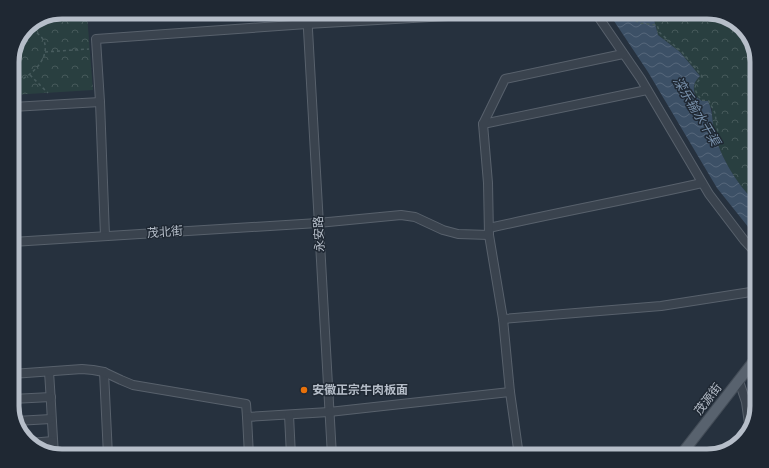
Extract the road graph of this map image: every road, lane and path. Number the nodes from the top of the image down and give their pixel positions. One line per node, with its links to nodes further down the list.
1 (307, 19): 5 (street, 永安路)
2 (395, 19): 5 (street)
3 (600, 19): 9 (street)
4 (634, 19): 17 (path)
5 (307, 24): 14 (street); 19 (street, 永安路)
6 (33, 31): 8 (path)
7 (90, 49): 8 (path)
8 (45, 52): 10 (path)
9 (623, 54): 12 (street); 16 (street)
10 (30, 74): 11 (path); 13 (path)
11 (19, 80)
12 (647, 90): 16 (street); 18 (street)
13 (48, 93)
14 (100, 102): 15 (street); 21 (street)
15 (19, 107)
16 (483, 124): 20 (street)
17 (718, 133)
18 (702, 183): 20 (street, 茂北街); 23 (street)
19 (318, 223): 20 (street, 茂北街); 21 (street, 茂北街); 34 (street, 永安路)
20 (489, 231): 25 (street)
21 (105, 236): 22 (street, 茂北街)
22 (19, 242)
23 (750, 246)
24 (750, 293): 25 (street)
25 (503, 319): 31 (street)
26 (750, 366): 30 (main road, 茂源街)
27 (49, 372): 28 (street); 29 (street); 32 (street)
28 (104, 372): 36 (street); 43 (street)
29 (19, 374)
30 (739, 381): 38 (street); 48 (main road, 茂源街)
31 (510, 392): 34 (street); 47 (street)
32 (51, 397): 33 (street); 37 (street)
33 (19, 399)
34 (329, 412): 35 (street); 46 (street, 永安路)
35 (289, 414): 36 (street); 45 (street)
36 (247, 418): 44 (street)
37 (51, 419): 39 (street); 40 (street)
38 (748, 419)
39 (21, 421)
40 (53, 441): 41 (street); 42 (street)
41 (39, 442)
42 (54, 449)
43 (108, 449)
44 (249, 449)
45 (291, 449)
46 (332, 449)
47 (518, 449)
48 (688, 449)

